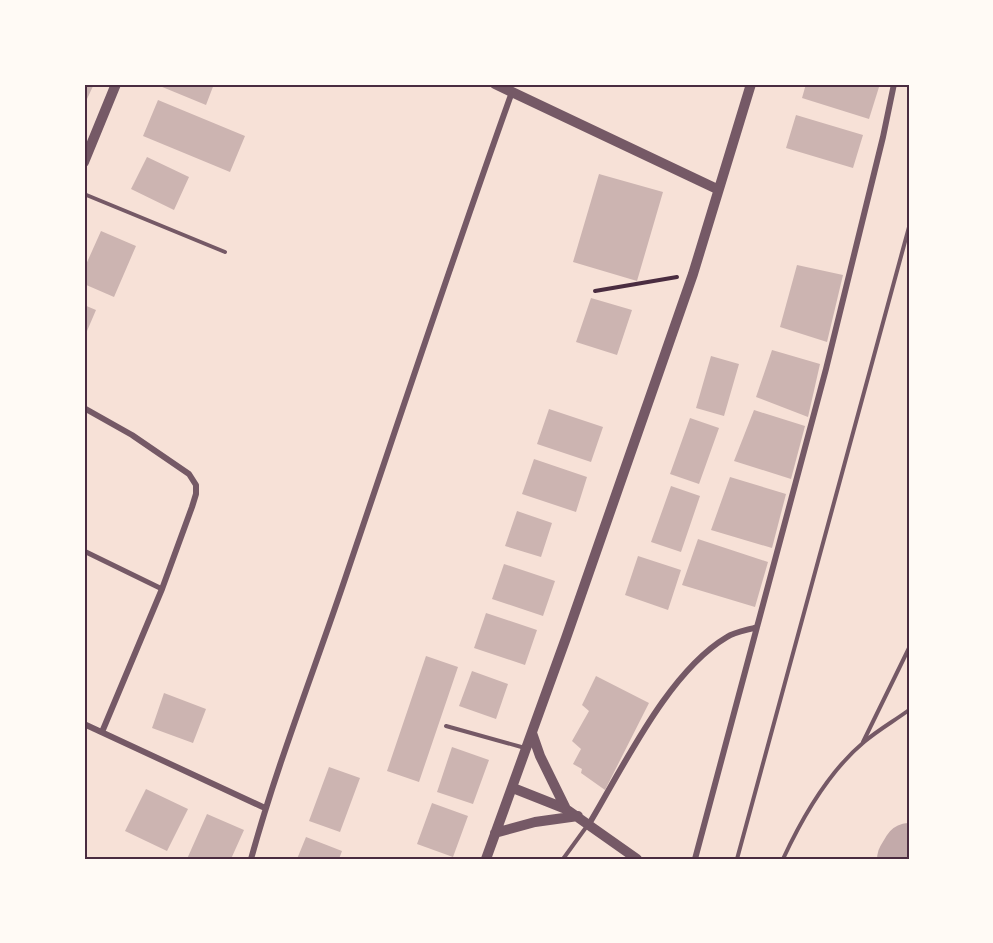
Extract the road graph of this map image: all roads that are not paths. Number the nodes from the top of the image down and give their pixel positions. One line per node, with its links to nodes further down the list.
1 (116, 84): 6 (street)
2 (495, 84): 5 (street)
3 (752, 84): 7 (street)
4 (894, 84): 14 (street)
5 (512, 92): 7 (street); 24 (street)
6 (84, 162)
7 (717, 189): 20 (street)
8 (84, 195): 10 (lane)
9 (909, 227): 34 (lane)
10 (225, 252)
11 (84, 408): 13 (street)
12 (84, 551): 13 (street)
13 (162, 589): 19 (street)
14 (757, 627): 27 (street); 33 (street)
15 (909, 648): 21 (lane)
16 (909, 710): 21 (lane)
17 (84, 724): 19 (street)
18 (446, 726): 22 (lane)
19 (102, 732): 24 (street)
20 (531, 733): 22 (street); 25 (street)
21 (863, 742): 35 (lane)
22 (526, 748): 23 (street)
23 (513, 788): 25 (street); 28 (street)
24 (265, 808): 29 (street)
25 (566, 809): 26 (street)
26 (578, 816): 27 (street); 28 (street)
27 (589, 824): 31 (lane); 32 (street)
28 (495, 833): 30 (street)
29 (251, 859)
30 (486, 859)
31 (563, 859)
32 (637, 859)
33 (695, 859)
34 (737, 859)
35 (783, 859)

